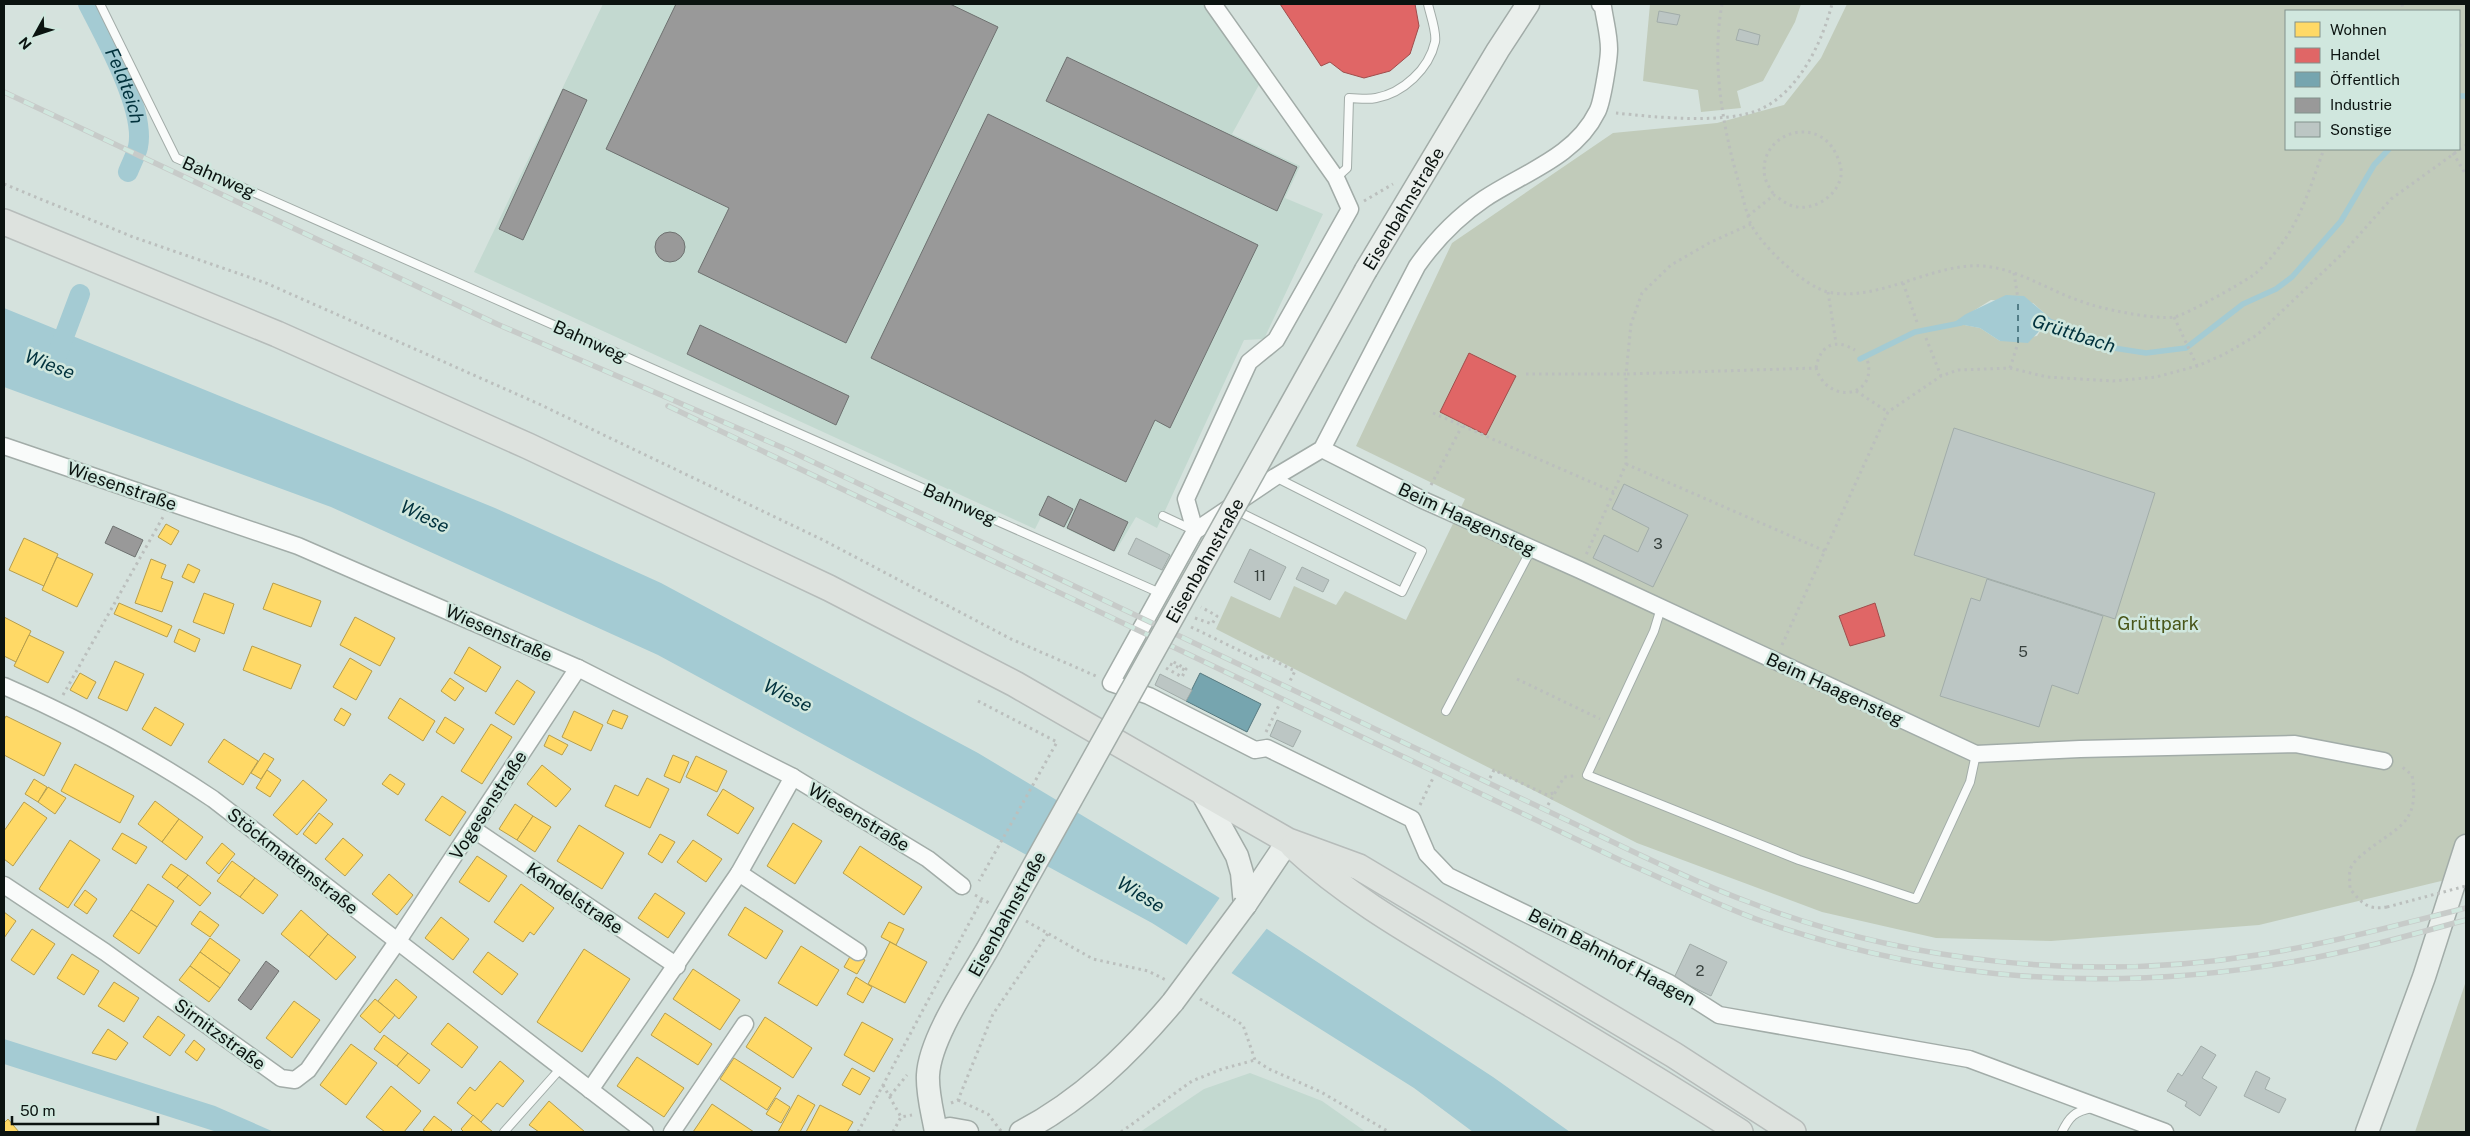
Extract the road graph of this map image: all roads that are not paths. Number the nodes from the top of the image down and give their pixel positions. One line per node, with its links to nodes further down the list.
1 (100, 4): 15 (lane, Bahnweg)
2 (1213, 4): 6 (street)
3 (1428, 4): 6 (lane)
4 (1528, 4): 41 (street, Eisenbahnstraße, bridge)
5 (1600, 4): 9 (street)
6 (1336, 178): 13 (street)
7 (12, 225): 23 (main road)
8 (4, 446): 17 (street, Wiesenstraße)
9 (1322, 449): 10 (street); 14 (street, Beim Haagensteg)
10 (1274, 477): 11 (street); 11 (lane)
11 (1228, 507): 13 (street)
12 (1163, 516): 13 (lane)
13 (1194, 531): 15 (street)
14 (1532, 548): 16 (street, Beim Haagensteg); 19 (lane)
15 (1160, 593): 37 (street, Beim Bahnhof Haagen)
16 (1661, 608): 20 (street, Beim Haagensteg); 20 (lane)
17 (578, 668): 22 (street, Wiesenstraße); 24 (street, Vogesenstraße)
18 (4, 686): 31 (street, Stöckmattenstraße)
19 (1446, 711)
20 (1976, 754): 21 (street, Beim Haagensteg)
21 (2384, 761)
22 (793, 777): 27 (street); 29 (street, Wiesenstraße)
23 (1201, 791): 25 (main road); 30 (street)
24 (473, 829): 31 (street, Vogesenstraße); 33 (street, Kandelstraße)
25 (1288, 841): 30 (street); 44 (main road); 45 (main road)
26 (2466, 846): 48 (street)
27 (739, 874): 32 (street); 33 (street)
28 (4, 885): 31 (street, Sirnitzstraße)
29 (962, 886)
30 (1245, 904): 43 (street, bridge)
31 (397, 942): 35 (street, Stöckmattenstraße)
32 (858, 952)
33 (677, 966): 36 (street)
34 (745, 1024): 40 (street)
35 (562, 1068): 36 (street, Stöckmattenstraße); 38 (lane)
36 (590, 1090): 39 (street, Stöckmattenstraße)
37 (2099, 1107): 46 (lane); 47 (street, Beim Bahnhof Haagen)
38 (504, 1132)
39 (645, 1132)
40 (672, 1132)
41 (936, 1132): 42 (street)
42 (967, 1132)
43 (1021, 1132)
44 (1740, 1132)
45 (1794, 1132)
46 (2062, 1132)
47 (2165, 1132)
48 (2367, 1132)

